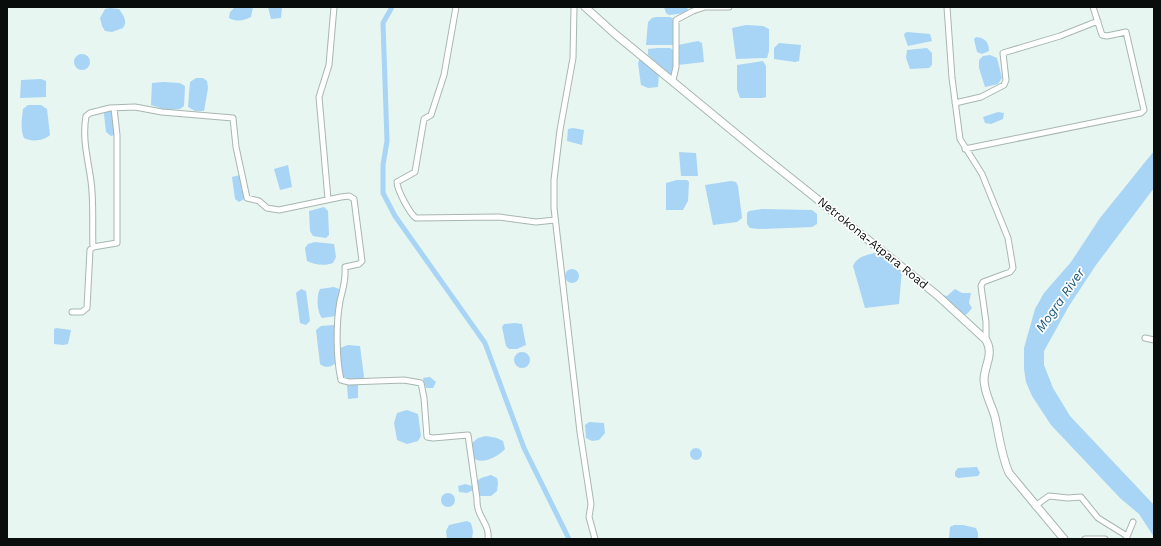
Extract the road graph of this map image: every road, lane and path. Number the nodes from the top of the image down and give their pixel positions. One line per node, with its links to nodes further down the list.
1 (334, 7): 13 (street)
2 (456, 7): 14 (street)
3 (574, 7): 14 (street)
4 (585, 7): 9 (street, Netrokona-Atpara Road)
5 (729, 7): 9 (street)
6 (947, 7): 10 (street)
7 (1093, 7): 8 (street)
8 (1098, 21): 10 (street); 12 (street)
9 (673, 80): 18 (street, Netrokona-Atpara Road)
10 (955, 103): 12 (street)
11 (114, 108): 13 (street); 15 (street); 15 (street)
12 (965, 149): 18 (street)
13 (328, 199): 23 (street)
14 (555, 220): 24 (street)
15 (93, 247): 16 (street)
16 (72, 312)
17 (1145, 338): 19 (street)
18 (986, 340): 20 (street)
19 (1154, 340)
20 (1035, 506): 22 (street); 25 (street)
21 (1133, 522): 22 (street)
22 (1127, 537)
23 (488, 539)
24 (595, 539)
25 (1064, 539)
26 (1085, 539): 27 (street)
27 (1105, 539)

